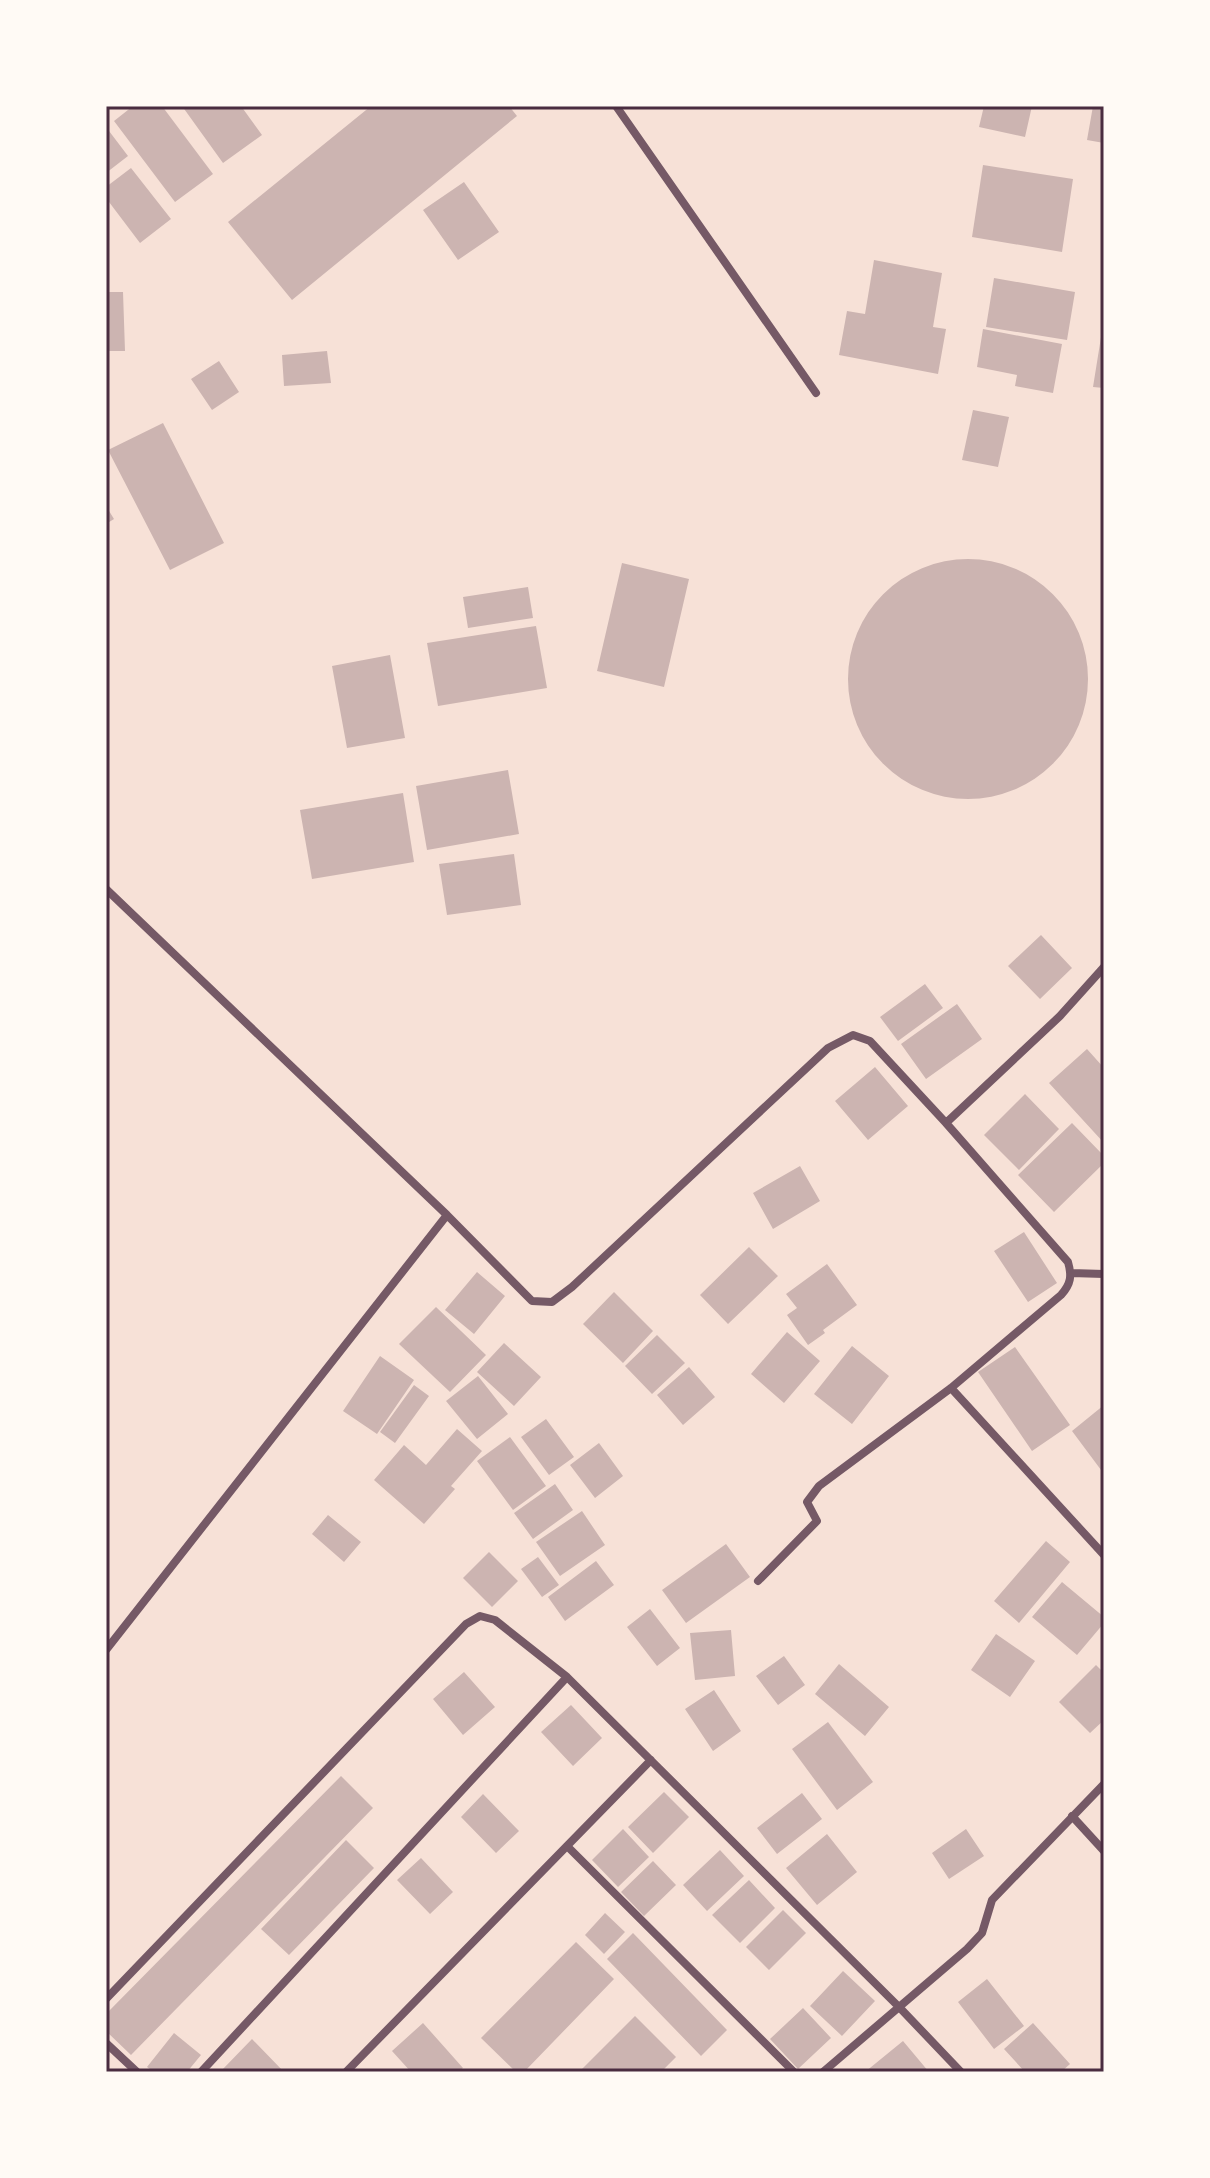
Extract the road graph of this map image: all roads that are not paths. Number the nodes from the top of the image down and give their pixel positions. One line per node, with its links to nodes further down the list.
1 (616, 106): 2 (street)
2 (816, 393)
3 (106, 889): 6 (street)
4 (1104, 967): 5 (street)
5 (946, 1123): 6 (street); 7 (street)
6 (447, 1215): 12 (street)
7 (1071, 1273): 8 (street); 9 (street)
8 (1104, 1274)
9 (951, 1388): 10 (street); 11 (street)
10 (1104, 1555)
11 (758, 1581)
12 (106, 1650)
13 (567, 1677): 14 (street); 19 (street); 23 (street)
14 (651, 1760): 17 (street); 20 (street)
15 (1104, 1784): 16 (street)
16 (1072, 1816): 18 (street); 20 (street)
17 (567, 1846): 24 (street); 25 (street)
18 (1104, 1851)
19 (106, 1999)
20 (900, 2008): 26 (street); 27 (street)
21 (106, 2043): 22 (street)
22 (137, 2072)
23 (201, 2072)
24 (346, 2072)
25 (794, 2072)
26 (823, 2072)
27 (961, 2072)

